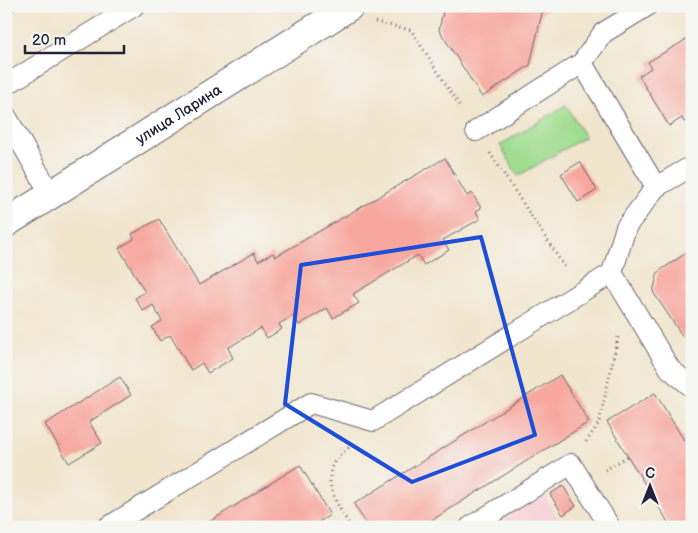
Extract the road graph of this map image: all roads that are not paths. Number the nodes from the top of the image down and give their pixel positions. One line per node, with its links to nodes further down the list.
1 (134, 6): 5 (lane)
2 (350, 6): 10 (street, улица Ларина)
3 (647, 6): 4 (lane)
4 (582, 63): 7 (lane); 9 (lane)
5 (6, 84)
6 (6, 116): 10 (lane)
7 (476, 130)
8 (692, 166): 9 (lane)
9 (656, 187): 12 (lane)
10 (51, 194): 11 (street, улица Ларина)
11 (6, 223)
12 (612, 273): 13 (lane); 14 (lane)
13 (692, 387)
14 (108, 527)
15 (470, 527): 16 (lane)
16 (610, 527)

